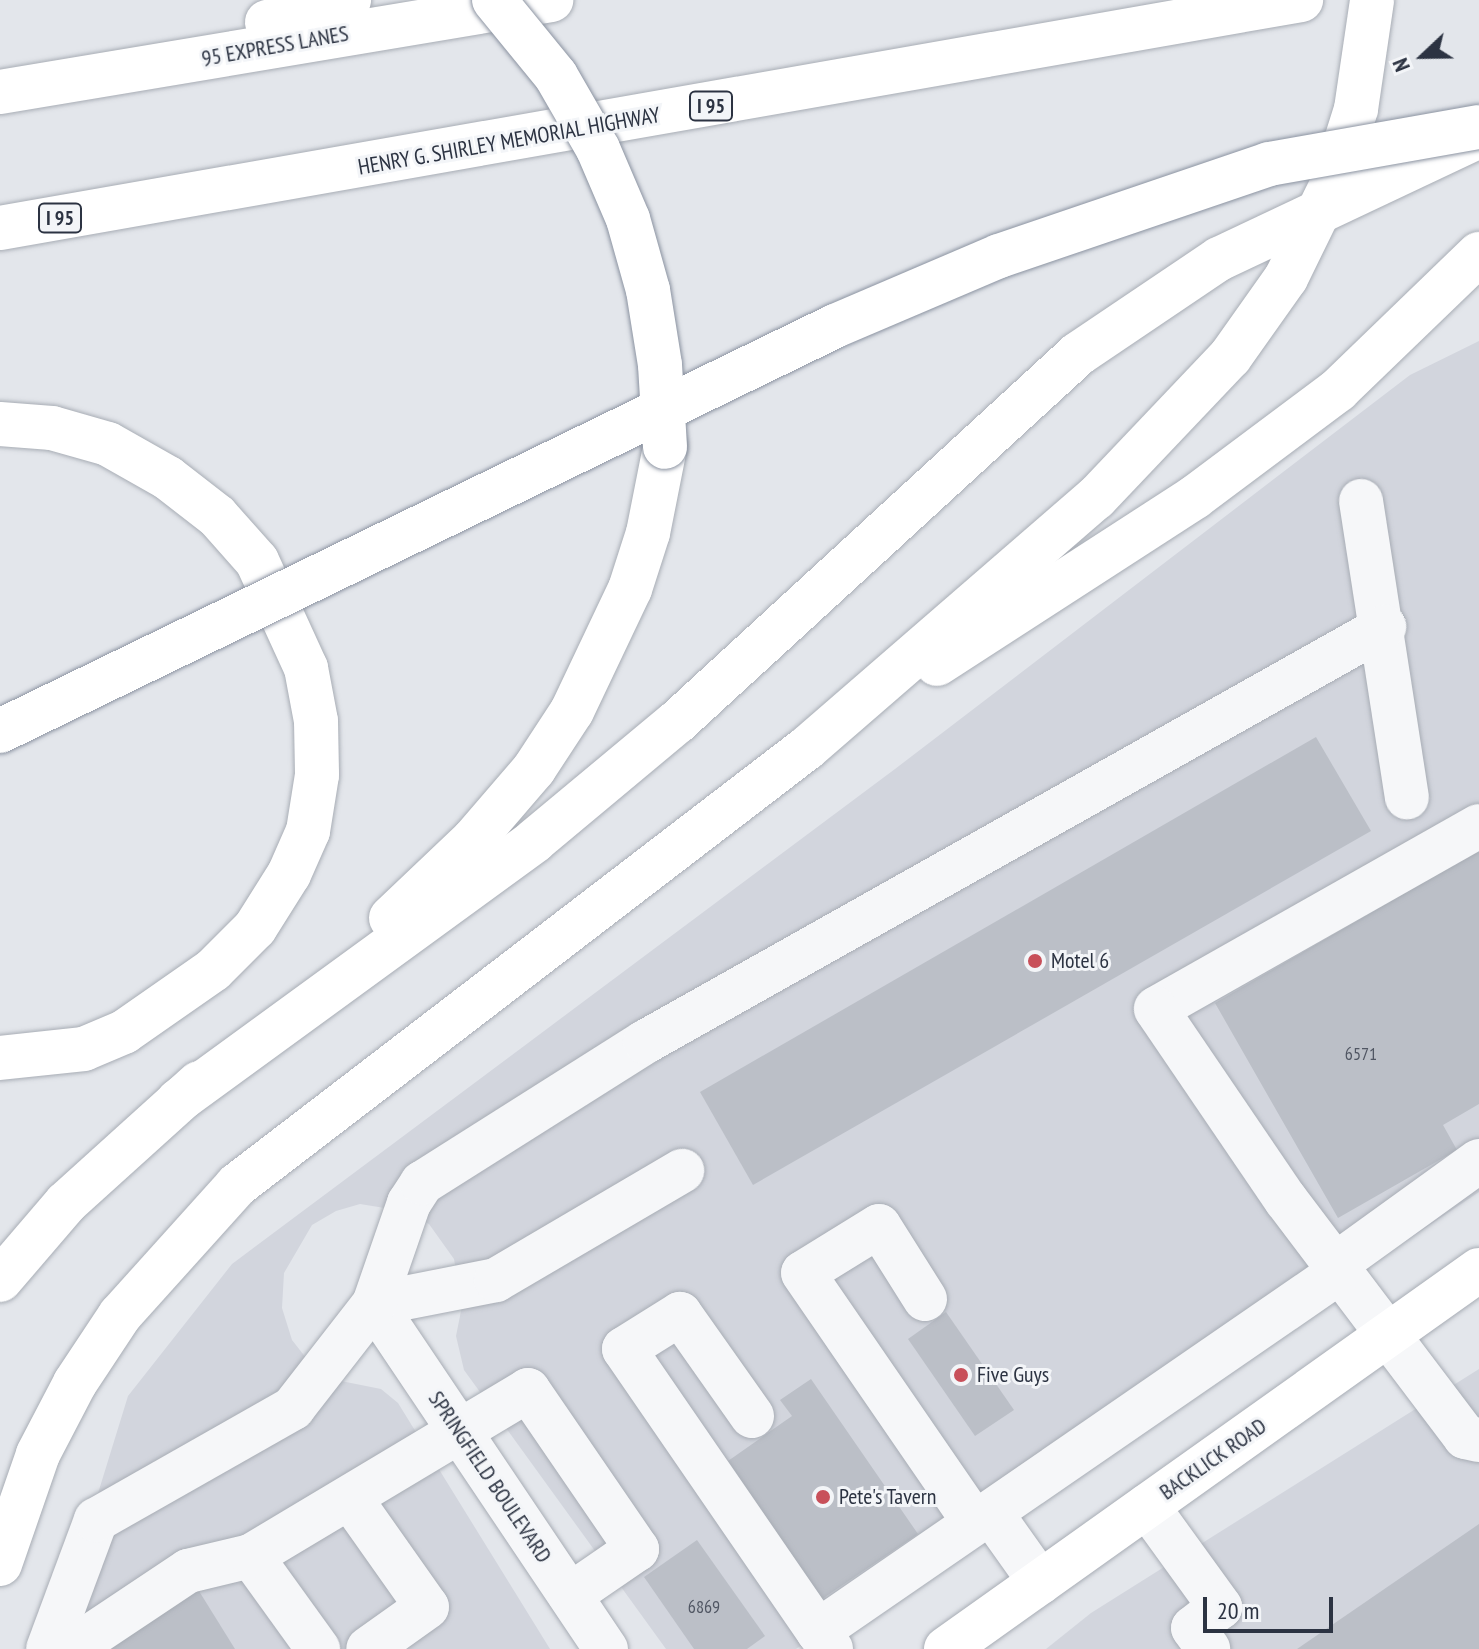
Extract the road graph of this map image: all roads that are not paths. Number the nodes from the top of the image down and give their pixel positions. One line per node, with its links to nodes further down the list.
1 (349, 0): 6 (main road)
2 (494, 0): 19 (main road, bridge)
3 (551, 0): 6 (main road, 95 EXPRESS LANES)
4 (1301, 0): 9 (main road, HENRY G. SHIRLEY MEMORIAL HIGHWAY / I 95)
5 (1372, 0): 15 (main road)
6 (6, 91)
7 (1479, 127): 14 (main road, bridge)
8 (1479, 136): 19 (main road)
9 (0, 228)
10 (1479, 254): 15 (main road)
11 (0, 424): 18 (main road)
12 (1361, 501): 13 (street)
13 (1384, 627): 16 (street); 26 (street)
14 (0, 731)
15 (807, 748): 35 (main road)
16 (1407, 797)
17 (1479, 826): 22 (street)
18 (0, 1058)
19 (178, 1101): 24 (main road)
20 (1479, 1161): 22 (street)
21 (682, 1171): 26 (street)
22 (1338, 1267): 27 (street); 33 (street)
23 (1479, 1270): 27 (main road, BACKLICK ROAD)
24 (0, 1280)
25 (925, 1299): 33 (street)
26 (374, 1304): 29 (street, SPRINGFIELD BOULEVARD); 40 (street)
27 (1390, 1333): 30 (street); 32 (main road, BACKLICK ROAD)
28 (752, 1416): 38 (street)
29 (461, 1433): 31 (street); 37 (street, SPRINGFIELD BOULEVARD); 37 (street)
30 (1479, 1440)
31 (350, 1498): 34 (street); 43 (street)
32 (1147, 1506): 36 (main road, BACKLICK ROAD); 45 (street)
33 (983, 1518): 36 (street); 38 (street)
34 (251, 1556): 41 (street); 42 (street)
35 (0, 1564)
36 (1040, 1582): 39 (main road, BACKLICK ROAD)
37 (570, 1595): 44 (street, SPRINGFIELD BOULEVARD)
38 (825, 1640)
39 (962, 1644)
40 (48, 1649)
41 (71, 1649)
42 (318, 1649)
43 (368, 1649)
44 (606, 1649)
45 (1208, 1649)

